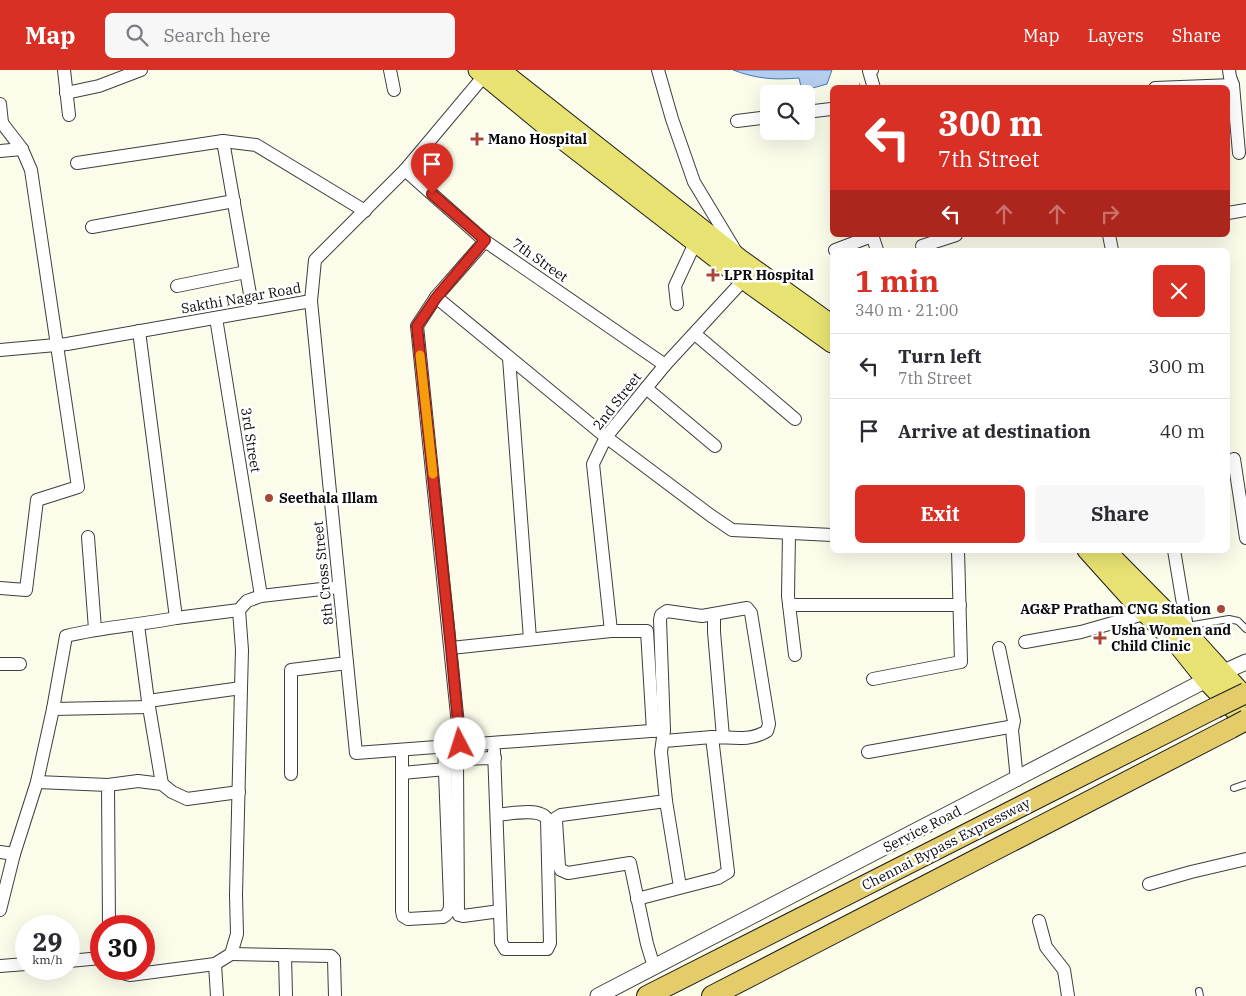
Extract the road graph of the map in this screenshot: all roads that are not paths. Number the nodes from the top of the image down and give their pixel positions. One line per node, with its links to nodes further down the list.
1 (64, 70): 12 (street)
2 (141, 70): 12 (street)
3 (390, 70): 11 (street)
4 (658, 70): 37 (street)
5 (870, 70): 8 (street)
6 (1229, 70): 10 (street)
7 (488, 71): 25 (street, Sakthi Nagar Road); 34 (main road); 37 (main road)
8 (873, 85)
9 (1230, 85): 10 (street)
10 (1233, 85): 23 (street)
11 (394, 90)
12 (66, 94): 16 (street)
13 (0, 104): 19 (street)
14 (830, 109): 15 (street)
15 (815, 111)
16 (68, 115)
17 (760, 118): 18 (street)
18 (737, 121)
19 (1, 123): 21 (street)
20 (223, 141): 24 (street); 26 (street); 28 (street)
21 (22, 148): 22 (street); 49 (street)
22 (0, 150)
23 (1239, 153)
24 (76, 163)
25 (405, 170): 28 (street, Sakthi Nagar Road); 33 (street, 7th Street)
26 (234, 201): 30 (street); 38 (street)
27 (1246, 210): 29 (street)
28 (365, 211): 41 (street, Sakthi Nagar Road)
29 (1230, 213)
30 (92, 227)
31 (869, 237): 36 (street)
32 (948, 237): 35 (street)
33 (485, 240): 40 (street); 52 (street, 7th Street)
34 (696, 243): 37 (main road); 42 (street)
35 (921, 244)
36 (841, 248)
37 (746, 269): 45 (main road); 47 (street, 2nd Street); 48 (main road)
38 (246, 272): 39 (street); 43 (street)
39 (177, 286)
40 (436, 298): 51 (street); 82 (street)
41 (311, 301): 43 (street, Sakthi Nagar Road); 66 (street, 8th Cross Street)
42 (677, 304)
43 (253, 311): 44 (street, Sakthi Nagar Road)
44 (216, 318): 46 (street, Sakthi Nagar Road); 68 (street, 3rd Street)
45 (830, 324)
46 (139, 331): 49 (street, Sakthi Nagar Road); 74 (street)
47 (695, 334): 52 (street, 2nd Street); 54 (street)
48 (830, 341)
49 (57, 345): 50 (street, Sakthi Nagar Road); 67 (street)
50 (0, 350)
51 (509, 358): 55 (street); 80 (street)
52 (665, 365): 53 (street, 2nd Street)
53 (646, 388): 55 (street, 2nd Street); 56 (street)
54 (795, 419)
55 (606, 437): 58 (street); 78 (street, 2nd Street)
56 (715, 446)
57 (1236, 459): 61 (street)
58 (789, 533): 59 (street); 69 (street)
59 (830, 535)
60 (88, 538): 76 (street)
61 (1246, 538)
62 (958, 553): 70 (street)
63 (1090, 553): 72 (main road)
64 (1107, 553): 72 (main road)
65 (1174, 553): 79 (street)
66 (339, 587): 68 (street); 86 (street, 8th Cross Street)
67 (0, 588)
68 (261, 596): 71 (street)
69 (789, 605): 70 (street); 84 (street)
70 (960, 605): 90 (street)
71 (239, 610): 74 (street); 91 (street)
72 (1154, 610): 79 (main road); 81 (street)
73 (714, 614): 98 (street); 99 (street); 99 (street)
74 (176, 618): 75 (street)
75 (138, 625): 76 (street); 94 (street)
76 (94, 629): 95 (street)
77 (1246, 629): 79 (lane)
78 (611, 631): 80 (street); 98 (street)
79 (1184, 635): 89 (main road)
80 (530, 639): 82 (street)
81 (1024, 642)
82 (451, 648): 101 (street)
83 (999, 648): 97 (street)
84 (795, 655)
85 (1246, 662): 89 (street, Service Road)
86 (347, 663): 105 (street, 8th Cross Street); 106 (street)
87 (0, 664): 88 (street)
88 (20, 664)
89 (1215, 677): 93 (main road); 96 (main road); 107 (street, Service Road)
90 (873, 679)
91 (242, 688): 94 (street); 113 (street)
92 (1246, 693): 137 (highway, Chennai Bypass Expressway, bridge)
93 (1246, 698)
94 (149, 704): 95 (street); 109 (street)
95 (53, 709): 108 (street)
96 (1241, 723): 138 (highway, Chennai Bypass Expressway)
97 (1012, 730): 102 (street); 107 (street)
98 (661, 734): 99 (street); 100 (street); 114 (street)
99 (717, 737): 120 (street)
100 (494, 742): 101 (street); 104 (street)
101 (460, 744): 103 (street)
102 (868, 752)
103 (445, 757): 105 (street); 105 (street); 105 (street)
104 (495, 758): 115 (street); 123 (street)
105 (402, 761)
106 (291, 774)
107 (1017, 780): 131 (street, Service Road)
108 (37, 782): 111 (street); 117 (street)
109 (162, 784): 111 (street); 113 (street)
110 (1246, 784): 112 (lane)
111 (108, 785): 124 (street)
112 (1234, 788)
113 (239, 792): 126 (street)
114 (666, 801): 120 (street); 121 (street)
115 (497, 814): 123 (street); 123 (street)
116 (0, 852): 117 (street)
117 (14, 854): 122 (street)
118 (1246, 860): 119 (street)
119 (1148, 884)
120 (680, 887): 121 (street)
121 (637, 899): 131 (street)
122 (0, 910)
123 (500, 911)
124 (109, 915)
125 (1039, 921): 139 (street)
126 (231, 954): 127 (street); 128 (street)
127 (285, 955): 134 (street); 135 (street)
128 (215, 964): 132 (street); 133 (street)
129 (15, 965): 130 (street)
130 (0, 966)
131 (654, 967): 136 (street, Service Road)
132 (155, 972)
133 (217, 996)
134 (286, 996)
135 (335, 996)
136 (598, 996)
137 (647, 996)
138 (712, 996)
139 (1068, 996)

